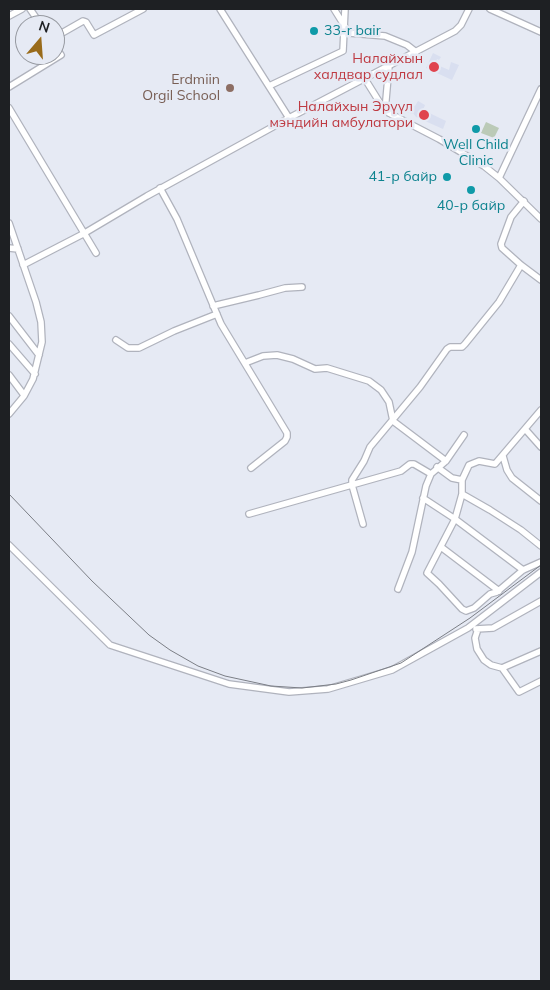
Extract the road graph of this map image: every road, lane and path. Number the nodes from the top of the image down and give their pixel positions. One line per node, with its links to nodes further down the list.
1 (22, 9): 8 (street)
2 (143, 9): 10 (street)
3 (220, 9): 16 (street)
4 (334, 9): 9 (street)
5 (345, 9): 9 (street)
6 (469, 9): 12 (street)
7 (493, 9): 11 (street)
8 (9, 16)
9 (345, 27): 12 (street); 16 (street)
10 (65, 31)
11 (541, 31)
12 (416, 52): 14 (street)
13 (45, 65): 17 (street)
14 (389, 66): 15 (street); 19 (street)
15 (365, 79): 20 (street); 23 (street)
16 (269, 86): 23 (street)
17 (9, 87)
18 (541, 89): 24 (street)
19 (386, 98): 20 (street); 22 (street)
20 (377, 100): 22 (street)
21 (9, 108): 29 (street)
22 (385, 111): 24 (street)
23 (289, 118): 25 (street)
24 (499, 178): 26 (street)
25 (160, 188): 29 (street); 37 (street)
26 (524, 201): 27 (street); 34 (street)
27 (541, 219)
28 (9, 223): 31 (street)
29 (83, 234): 32 (street); 33 (street)
30 (9, 248): 31 (street)
31 (18, 250): 33 (street)
32 (96, 253)
33 (23, 265): 42 (street)
34 (521, 265): 35 (street); 49 (street)
35 (541, 280)
36 (302, 287): 37 (street)
37 (213, 306): 38 (street)
38 (217, 314): 40 (street); 43 (street)
39 (9, 316): 42 (street)
40 (116, 340)
41 (9, 344): 45 (street)
42 (38, 355): 45 (street)
43 (245, 363): 49 (street); 56 (street)
44 (9, 374): 46 (street)
45 (35, 374): 46 (street)
46 (24, 395): 48 (street)
47 (541, 410): 50 (street)
48 (9, 412)
49 (393, 421): 54 (street); 59 (street)
50 (525, 429): 52 (street); 53 (street)
51 (464, 435): 54 (street)
52 (541, 447)
53 (503, 456): 58 (street); 62 (street)
54 (446, 461): 55 (street)
55 (437, 467): 57 (street); 58 (street)
56 (251, 468)
57 (431, 474): 59 (street); 61 (street)
58 (462, 480): 60 (street)
59 (352, 485): 63 (street); 65 (street)
60 (462, 494): 64 (street); 67 (street)
61 (423, 498): 64 (street); 72 (street)
62 (541, 500)
63 (249, 514)
64 (455, 519): 68 (street); 70 (street)
65 (364, 524)
66 (9, 545): 75 (street)
67 (541, 546)
68 (441, 547): 73 (street); 73 (street)
69 (541, 562): 70 (street)
70 (523, 570): 73 (street)
71 (541, 572): 75 (street)
72 (398, 589)
73 (499, 591)
74 (541, 601): 76 (street)
75 (468, 628): 76 (street)
76 (478, 629): 78 (street)
77 (541, 651): 78 (street)
78 (502, 668): 79 (street)
79 (541, 680)

